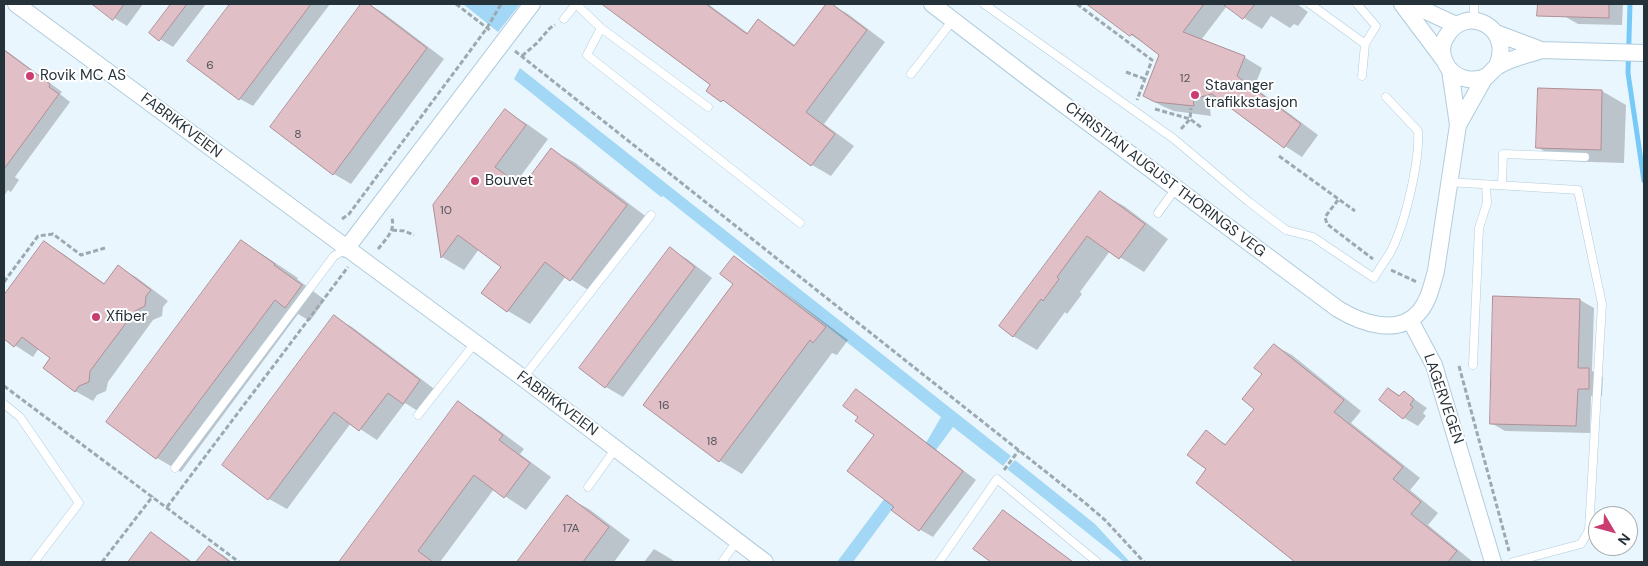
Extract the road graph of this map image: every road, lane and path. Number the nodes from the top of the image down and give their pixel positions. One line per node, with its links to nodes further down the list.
1 (16, 4): 55 (street, FABRIKKVEIEN)
2 (456, 4): 18 (path)
3 (501, 4): 18 (path)
4 (532, 4): 55 (street)
5 (576, 4): 14 (lane); 19 (lane)
6 (932, 4): 15 (street, CHRISTIAN AUGUST THORINGS VEG)
7 (984, 4): 57 (lane)
8 (1077, 4): 32 (path)
9 (1310, 4): 22 (lane)
10 (1357, 4): 22 (lane)
11 (1402, 4): 27 (street)
12 (1411, 4): 17 (street)
13 (1474, 4): 16 (lane)
14 (564, 19): 26 (path)
15 (953, 20): 30 (lane); 44 (street, CHRISTIAN AUGUST THORINGS VEG)
16 (1474, 20): 17 (street); 20 (street)
17 (1456, 25): 27 (street)
18 (487, 28): 21 (path); 50 (path)
19 (601, 28): 35 (lane); 51 (lane)
20 (1496, 33): 24 (street); 28 (street)
21 (496, 35)
22 (1364, 44): 31 (lane)
23 (510, 47): 26 (path)
24 (1541, 50): 25 (street); 28 (street)
25 (1644, 53)
26 (522, 56): 70 (path)
27 (1447, 65): 28 (street); 37 (street)
28 (1491, 71): 37 (street)
29 (1126, 72): 32 (path)
30 (911, 74)
31 (1362, 76)
32 (1145, 79): 34 (path)
33 (1386, 97): 57 (lane)
34 (1136, 104)
35 (708, 108)
36 (1154, 109): 38 (path)
37 (1458, 125): 41 (street)
38 (1202, 128)
39 (1278, 156): 45 (path)
40 (1585, 157): 43 (lane)
41 (1448, 182): 42 (lane); 61 (street)
42 (1486, 185): 43 (lane); 63 (lane)
43 (1502, 185): 87 (lane)
44 (1177, 188): 48 (lane); 61 (street, CHRISTIAN AUGUST THORINGS VEG)
45 (1338, 200): 46 (path); 57 (path)
46 (1354, 211)
47 (390, 213): 52 (path)
48 (1158, 213)
49 (651, 215): 65 (lane)
50 (342, 219)
51 (800, 223)
52 (392, 230): 53 (path); 56 (path)
53 (414, 235)
54 (105, 248): 59 (path)
55 (346, 249): 62 (street, FABRIKKVEIEN); 71 (lane)
56 (378, 249)
57 (1382, 265): 60 (path)
58 (348, 266): 75 (path)
59 (4, 282)
60 (1418, 282)
61 (1410, 320): 86 (street, LAGERVEGEN)
62 (475, 343): 65 (street, FABRIKKVEIEN); 68 (lane)
63 (1473, 365)
64 (1458, 366): 77 (path)
65 (524, 378): 69 (street, FABRIKKVEIEN)
66 (4, 386): 74 (path)
67 (4, 404): 78 (lane)
68 (418, 414)
69 (616, 448): 73 (lane); 76 (street, FABRIKKVEIEN)
70 (1019, 450): 72 (path); 85 (path)
71 (175, 468)
72 (997, 479): 83 (lane); 84 (lane)
73 (588, 487)
74 (152, 496): 75 (path); 79 (path)
75 (167, 507): 80 (path)
76 (736, 541): 81 (lane); 82 (street, FABRIKKVEIEN)
77 (1510, 553)
78 (34, 562)
79 (102, 562)
80 (239, 562)
81 (722, 562)
82 (765, 562)
83 (939, 562)
84 (1097, 562)
85 (1144, 562)
86 (1493, 562)
87 (1513, 562)

